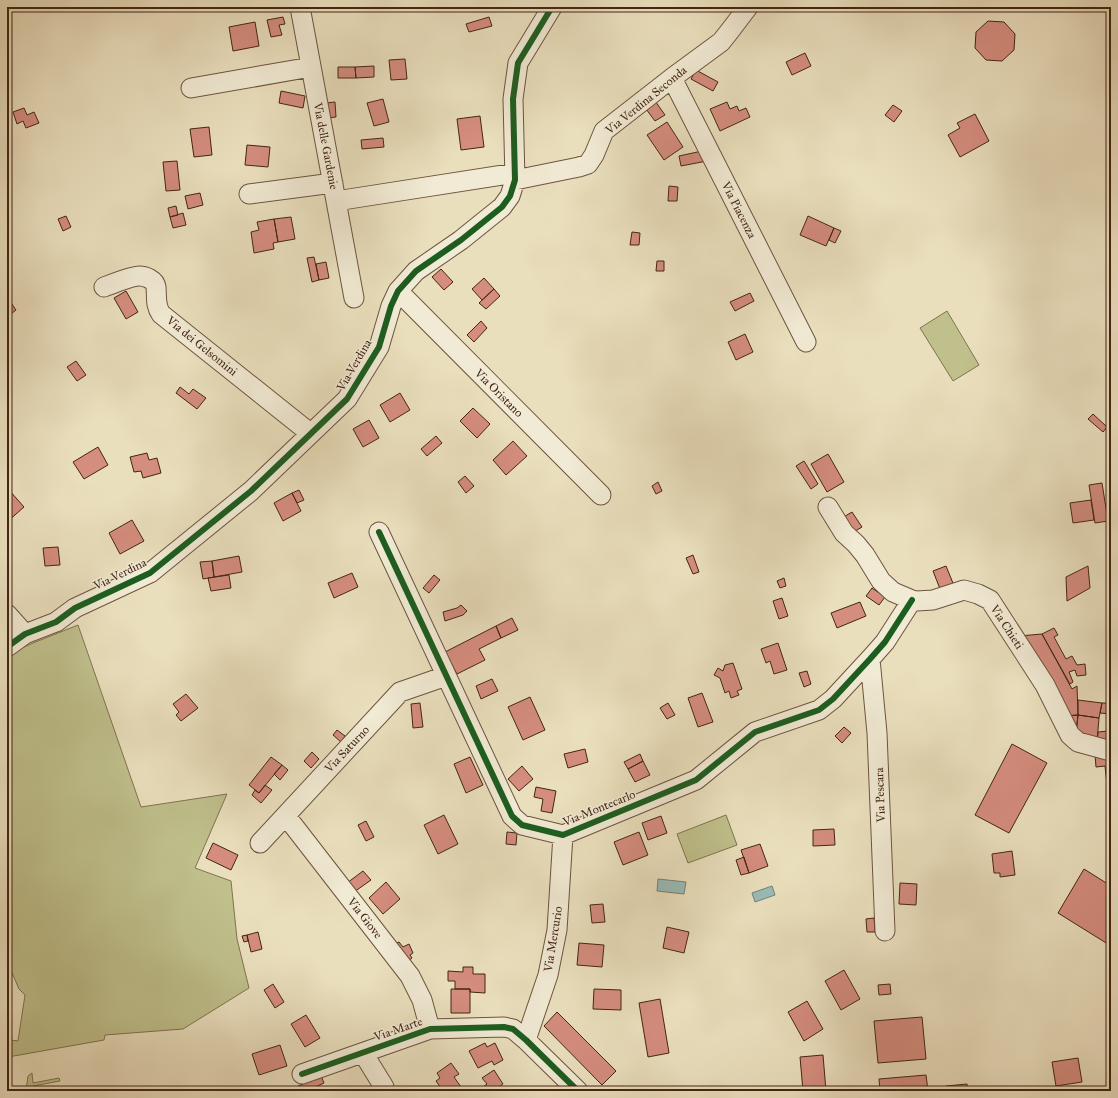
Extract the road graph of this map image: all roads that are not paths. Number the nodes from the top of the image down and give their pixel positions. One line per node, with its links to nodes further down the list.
1 (300, 7): 4 (street, Via delle Gardenie)
2 (552, 7): 7 (street, Via Verdina)
3 (748, 7): 5 (street, Via Verdina Seconda)
4 (311, 67): 6 (street); 8 (street, Via delle Gardenie)
5 (672, 78): 7 (street, Via Verdina Seconda); 13 (street, Via Piacenza)
6 (191, 88)
7 (515, 176): 8 (street, Via delle Gardenie); 11 (street, Via Verdina)
8 (335, 192): 9 (street); 12 (street)
9 (249, 194)
10 (104, 287): 14 (street, Via dei Gelsomini)
11 (398, 292): 14 (street, Via Verdina); 15 (street, Via Oristano)
12 (354, 298)
13 (806, 342)
14 (310, 433): 20 (street, Via Verdina)
15 (601, 495)
16 (828, 507): 18 (street, Via Chieti)
17 (379, 532): 23 (street, Via Montecarlo)
18 (912, 600): 22 (street, Via Montecarlo); 24 (street, Via Chieti)
19 (7, 614): 20 (street)
20 (24, 634): 21 (street, Via Verdina)
21 (7, 647)
22 (870, 659): 26 (street, Via Montecarlo); 28 (street, Via Pescara)
23 (446, 676): 25 (street, Via Saturno); 26 (street, Via Montecarlo)
24 (1111, 751)
25 (286, 816): 27 (street, Via Saturno); 29 (street, Via Giove)
26 (564, 835): 30 (street, Via Mercurio)
27 (260, 843)
28 (885, 930)
29 (430, 1029): 30 (street, Via Marte); 31 (street, Via Marte)
30 (526, 1040): 34 (street, Via Marte)
31 (363, 1053): 32 (street, Via Marte); 33 (street)
32 (302, 1074)
33 (384, 1087)
34 (578, 1091)

